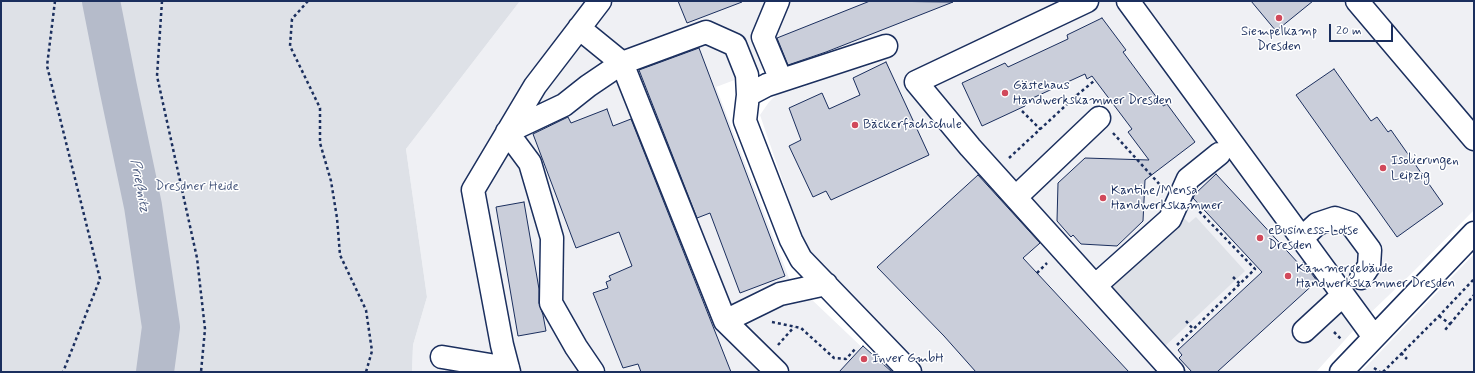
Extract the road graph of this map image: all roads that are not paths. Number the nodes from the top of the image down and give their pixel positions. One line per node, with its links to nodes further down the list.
1 (600, 1): 6 (street)
2 (778, 1): 9 (street)
3 (1087, 1): 15 (street)
4 (1128, 1): 17 (street)
5 (1357, 1): 13 (street)
6 (579, 28): 8 (street); 12 (street)
7 (886, 46): 9 (street)
8 (622, 63): 10 (street); 12 (street); 22 (street)
9 (774, 82): 10 (street)
10 (748, 95): 19 (street)
11 (1099, 118): 15 (street)
12 (507, 132): 27 (street); 29 (street)
13 (1474, 139)
14 (1219, 154): 20 (street)
15 (1016, 197): 20 (street)
16 (1474, 233): 24 (street)
17 (1302, 238): 18 (street); 21 (street)
18 (1361, 278)
19 (826, 284): 22 (street); 31 (street)
20 (1096, 285): 26 (street)
21 (1343, 295): 23 (street); 24 (street)
22 (725, 321): 30 (street)
23 (1304, 331)
24 (1374, 337): 28 (street)
25 (442, 356): 27 (street)
26 (1168, 366)
27 (508, 370)
28 (1348, 370)
29 (593, 372)
30 (777, 372)
31 (910, 372)

